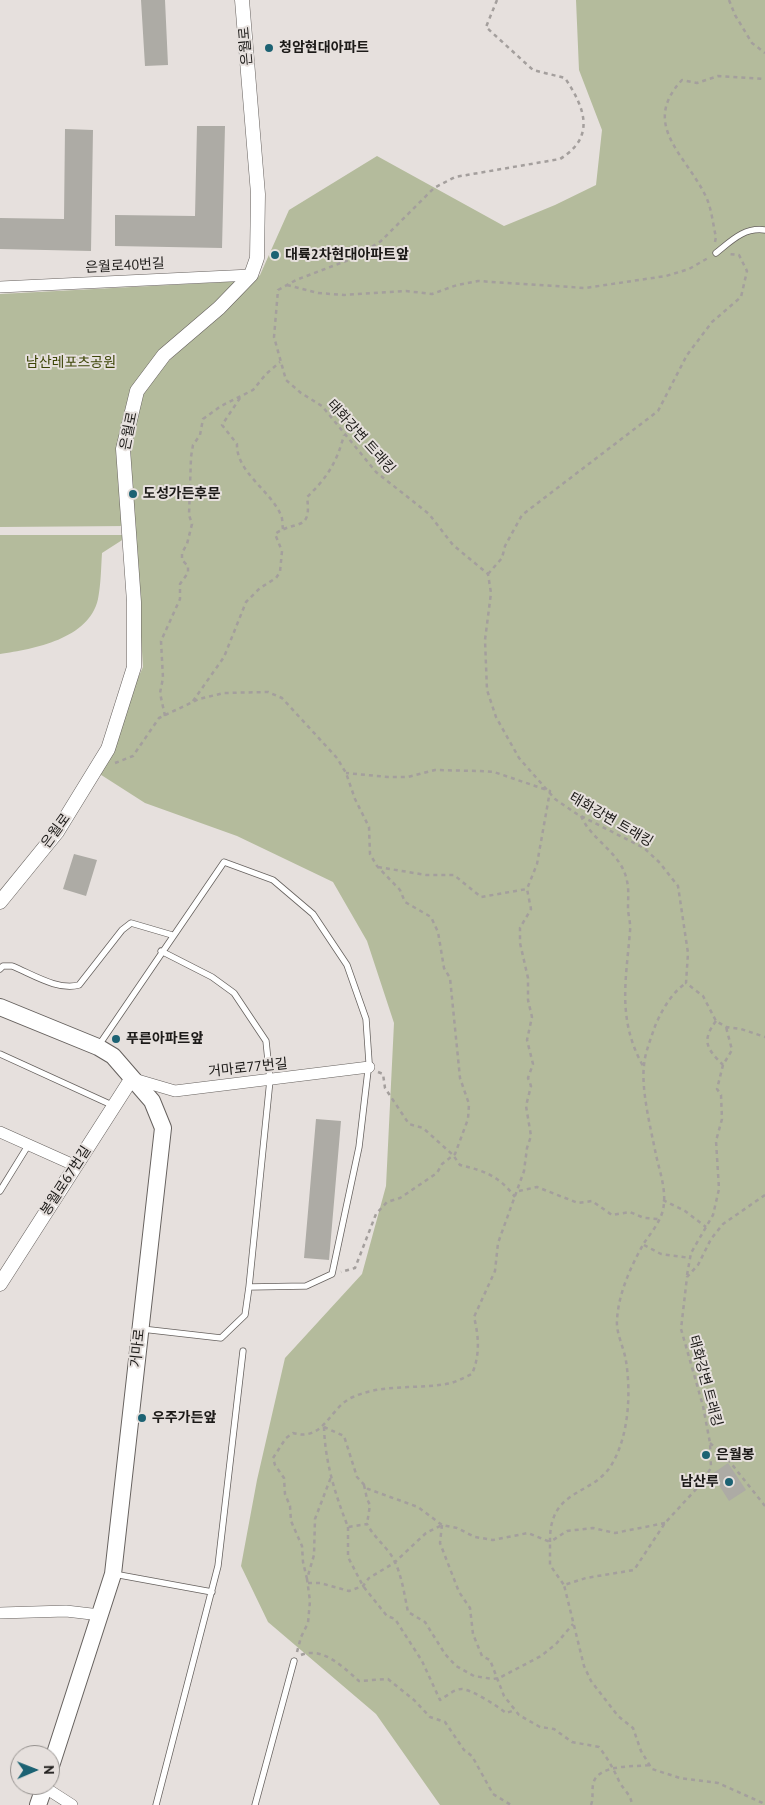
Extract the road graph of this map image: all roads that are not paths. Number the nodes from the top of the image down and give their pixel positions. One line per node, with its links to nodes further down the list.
1 (242, 0): 4 (street, 은월로)
2 (765, 230): 3 (lane)
3 (716, 254)
4 (250, 275): 5 (street, 은월로40번길); 6 (street, 은월로)
5 (0, 287)
6 (2, 895)
7 (172, 936): 8 (lane); 9 (lane); 13 (lane)
8 (161, 951): 11 (lane); 15 (lane)
9 (0, 969)
10 (0, 1007): 11 (main road, 거마로)
11 (98, 1047): 14 (main road, 거마로)
12 (0, 1054): 16 (lane)
13 (369, 1067): 15 (street, 거마로77번길); 22 (lane)
14 (132, 1078): 15 (street, 거마로77번길); 16 (street, 봉월로67번길); 23 (main road, 거마로)
15 (270, 1080): 22 (lane)
16 (114, 1106): 19 (street, 봉월로67번길)
17 (0, 1132): 18 (street)
18 (29, 1144): 19 (street); 20 (lane)
19 (76, 1166): 21 (street, 봉월로67번길)
20 (0, 1191)
21 (0, 1284)
22 (249, 1287): 23 (lane)
23 (140, 1329): 25 (main road, 거마로)
24 (243, 1351): 26 (lane)
25 (114, 1574): 26 (lane); 28 (main road, 거마로)
26 (212, 1592): 33 (lane)
27 (0, 1613): 28 (street)
28 (100, 1615): 30 (main road, 거마로)
29 (294, 1661): 34 (lane)
30 (58, 1745)
31 (57, 1795): 32 (street)
32 (72, 1805)
33 (156, 1805)
34 (255, 1805)

